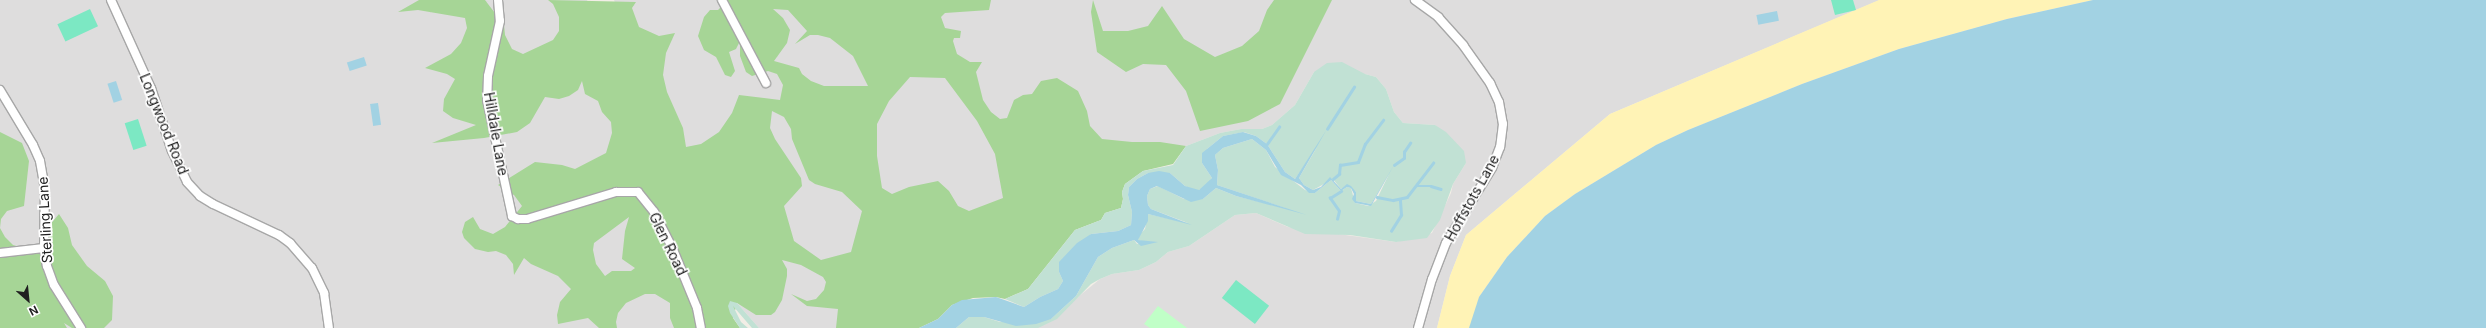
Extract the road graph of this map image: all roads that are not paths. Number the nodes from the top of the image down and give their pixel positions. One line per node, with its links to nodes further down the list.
1 (111, 0): 11 (street, Longwood Road)
2 (498, 0): 7 (street, Hilldale Lane)
3 (722, 0): 5 (street)
4 (1416, 0): 13 (street, Hoffstots Lane)
5 (766, 83)
6 (0, 90): 8 (street, Sterling Lane)
7 (515, 218): 12 (street, Glen Road)
8 (44, 248): 9 (street); 10 (street, Sterling Lane)
9 (0, 253)
10 (81, 328)
11 (329, 328)
12 (701, 328)
13 (1418, 328)

